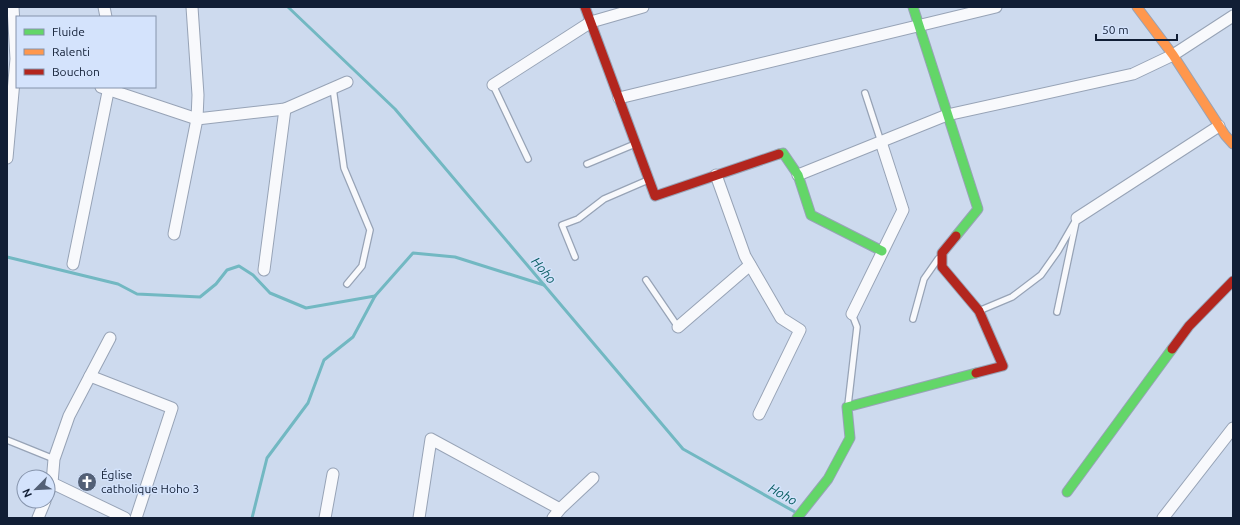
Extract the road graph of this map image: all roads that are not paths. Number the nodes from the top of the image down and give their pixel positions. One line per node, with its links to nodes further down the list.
1 (13, 7): 12 (street)
2 (192, 7): 21 (street)
3 (586, 7): 9 (street)
4 (643, 7): 9 (street)
5 (913, 7): 10 (street)
6 (996, 7): 10 (street)
7 (1137, 7): 11 (street)
8 (1233, 16): 11 (street)
9 (591, 22): 14 (street); 18 (street)
10 (918, 25): 18 (street); 20 (street)
11 (1173, 55): 20 (street); 22 (street)
12 (13, 58): 26 (street)
13 (347, 82): 16 (street)
14 (493, 85): 27 (lane)
15 (106, 88): 21 (street); 37 (street)
16 (333, 88): 19 (street); 42 (lane)
17 (865, 93): 23 (lane)
18 (619, 98): 24 (street)
19 (285, 109): 21 (street); 39 (street)
20 (947, 116): 23 (street); 35 (street)
21 (197, 119): 33 (street)
22 (1226, 130): 25 (street); 32 (street)
23 (881, 142): 30 (street); 34 (street)
24 (636, 144): 28 (lane); 31 (street)
25 (1233, 144)
26 (7, 158)
27 (528, 159)
28 (587, 164)
29 (716, 175): 30 (street); 31 (street); 38 (street)
30 (798, 175): 34 (street)
31 (648, 179): 36 (lane)
32 (1077, 218): 43 (lane); 44 (lane)
33 (174, 234)
34 (882, 251): 45 (street)
35 (942, 253): 43 (street); 46 (lane)
36 (575, 257)
37 (73, 264)
38 (750, 265): 47 (street); 51 (street)
39 (264, 270)
40 (646, 280): 47 (lane)
41 (1233, 281): 59 (street)
42 (347, 284)
43 (979, 311): 50 (street)
44 (1057, 312)
45 (852, 314): 50 (lane)
46 (913, 318)
47 (678, 327)
48 (110, 338): 49 (street)
49 (90, 376): 54 (street); 62 (street)
50 (847, 407): 65 (street)
51 (759, 414)
52 (1233, 428): 66 (street)
53 (7, 440): 54 (lane)
54 (54, 459): 55 (street)
55 (53, 469)
56 (333, 474): 63 (street)
57 (593, 478): 60 (street)
58 (56, 490): 61 (street)
59 (1067, 492)
60 (556, 514): 64 (street)
61 (126, 518)
62 (136, 518)
63 (325, 518)
64 (419, 518)
65 (797, 518)
66 (1163, 518)

